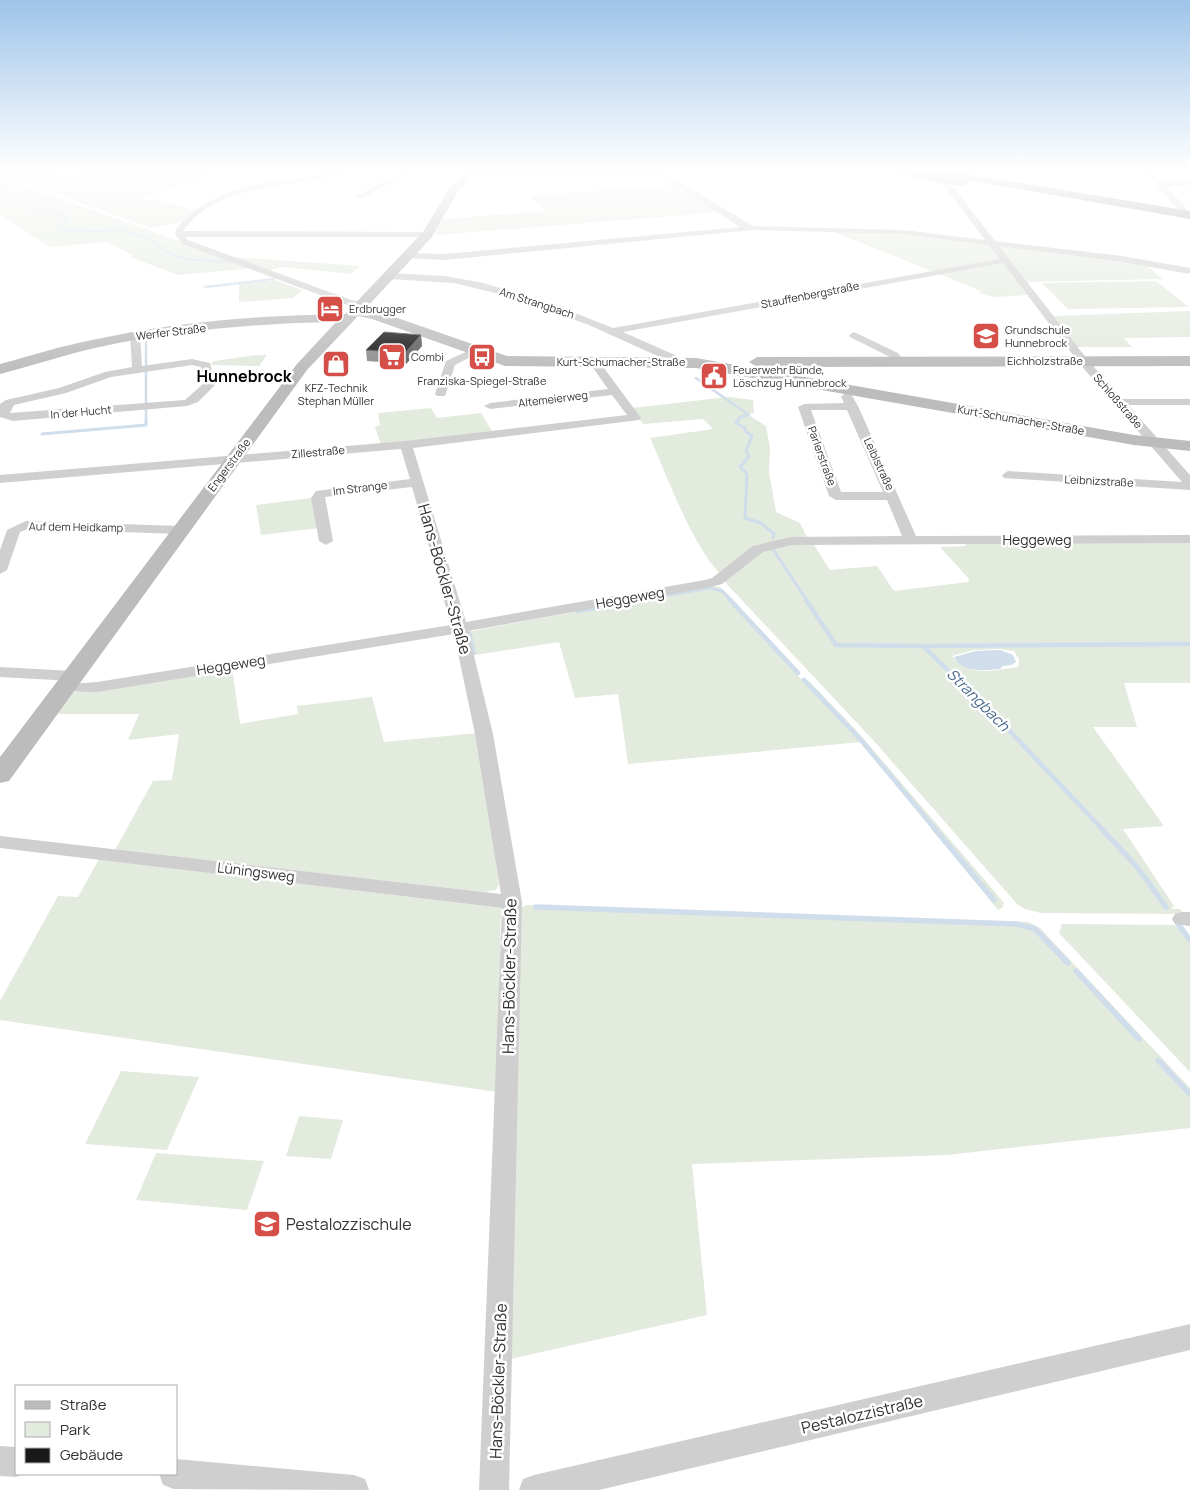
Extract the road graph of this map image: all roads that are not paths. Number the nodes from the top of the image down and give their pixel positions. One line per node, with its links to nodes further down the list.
1 (183, 240): 10 (street)
2 (423, 240): 6 (street, Engerstraße)
3 (630, 240): 6 (street)
4 (975, 240): 5 (street)
5 (989, 241): 7 (street, Schloßstraße); 8 (street)
6 (409, 256): 9 (street, Engerstraße)
7 (1006, 260): 11 (street, Stauffenbergstraße); 17 (street, Schloßstraße)
8 (1190, 271)
9 (389, 276): 10 (street, Engerstraße); 11 (street, Am Strangbach)
10 (354, 311): 13 (street, Werfer Straße); 14 (street, Kurt-Schumacher-Straße); 33 (street, Engerstraße)
11 (613, 331): 15 (street, Am Strangbach)
12 (854, 335): 16 (street)
13 (135, 336): 20 (street); 21 (street, Werfer Straße)
14 (474, 350): 19 (street, Kurt-Schumacher-Straße); 25 (street)
15 (675, 361): 19 (street, Kurt-Schumacher-Straße); 22 (street, Kurt-Schumacher-Straße)
16 (899, 361): 17 (street, Eichholzstraße); 22 (street, Eichholzstraße)
17 (1083, 361): 18 (street, Eichholzstraße); 26 (street, Schloßstraße)
18 (1190, 361)
19 (594, 362): 24 (street)
20 (137, 368): 20 (street, In der Hucht)
21 (0, 369)
22 (734, 369): 23 (street, Kurt-Schumacher-Straße)
23 (849, 390): 29 (street, Leiblstraße); 30 (street, Kurt-Schumacher-Straße)
24 (616, 391): 28 (street, Altemeierweg); 31 (street, Zillestraße)
25 (441, 394)
26 (1120, 402): 27 (street); 30 (street, Schloßstraße)
27 (1190, 402)
28 (490, 406)
29 (852, 406): 38 (street, Leiblstraße); 38 (street, Parlerstraße)
30 (1154, 443): 32 (street, Kurt-Schumacher-Straße); 37 (street, Schloßstraße)
31 (406, 445): 33 (street, Zillestraße); 36 (street, Hans-Böckler-Straße)
32 (1190, 446)
33 (231, 461): 35 (street, Zillestraße); 39 (street, Engerstraße)
34 (1008, 475): 37 (street, Leibnizstraße)
35 (0, 479)
36 (418, 482): 42 (street, Im Strange); 44 (street, Hans-Böckler-Straße)
37 (1190, 484)
38 (893, 496): 41 (street, Leiblstraße)
39 (181, 530): 43 (street, Auf dem Heidkamp); 46 (street, Engerstraße)
40 (1190, 539): 41 (street, Heggeweg)
41 (911, 540): 44 (street, Heggeweg)
42 (326, 541)
43 (0, 570)
44 (460, 628): 46 (street, Heggeweg); 49 (street, Hans-Böckler-Straße)
45 (0, 672): 46 (street, Heggeweg)
46 (69, 682): 47 (street, Engerstraße)
47 (0, 775)
48 (0, 842): 49 (street, Lüningsweg)
49 (512, 902): 55 (street, Hans-Böckler-Straße)
50 (1190, 1337): 56 (street, Pestalozzistraße)
51 (0, 1460): 52 (street)
52 (15, 1462)
53 (178, 1474): 54 (street)
54 (354, 1490)
55 (494, 1490)
56 (534, 1490)

